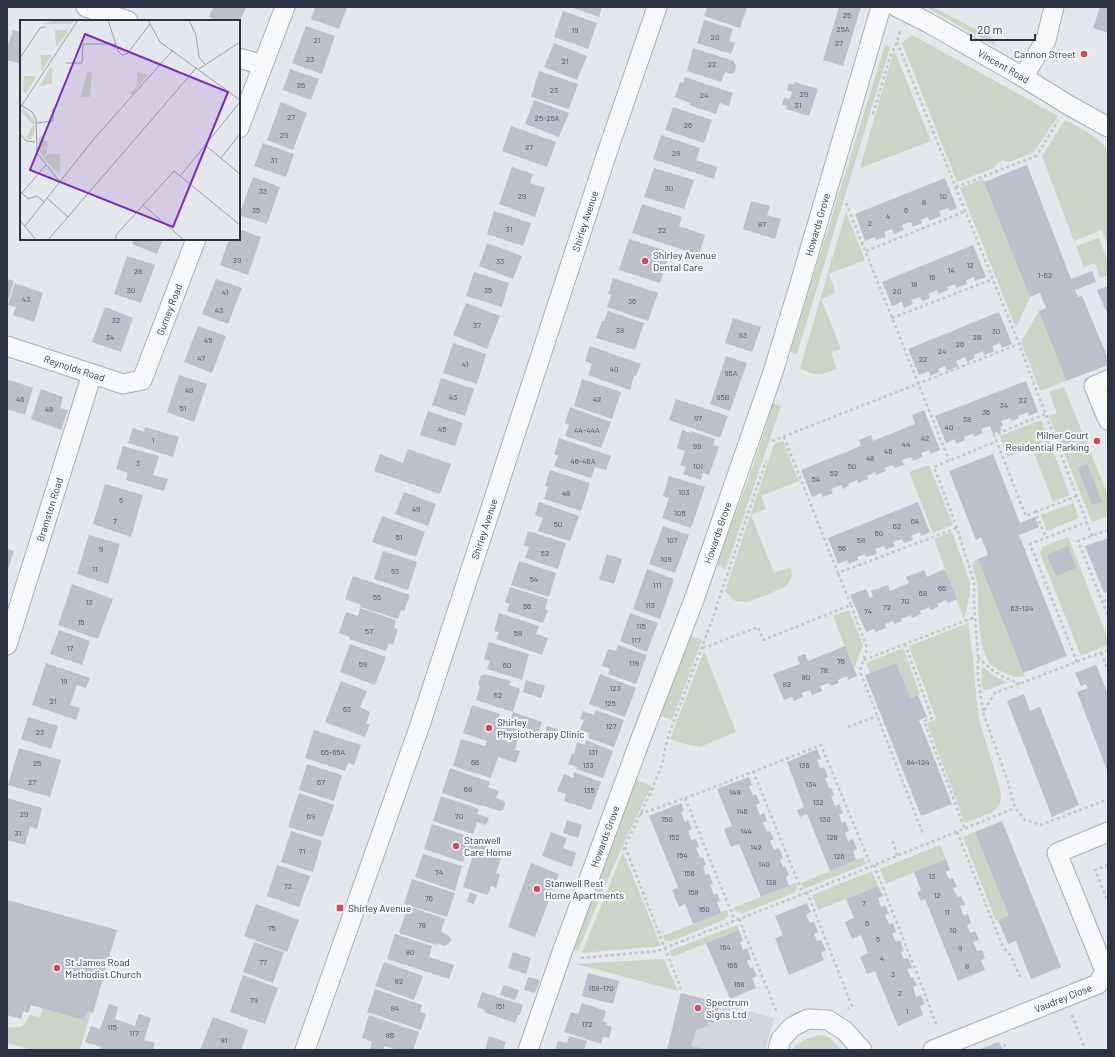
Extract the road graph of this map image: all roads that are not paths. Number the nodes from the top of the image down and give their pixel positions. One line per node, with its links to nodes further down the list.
1 (86, 7): 7 (street)
2 (285, 7): 9 (street)
3 (657, 7): 21 (street, Shirley Avenue)
4 (882, 7): 22 (street, Howards Grove)
5 (897, 7): 10 (street, Vincent Road)
6 (1054, 7): 10 (street)
7 (125, 20)
8 (240, 58): 9 (street)
9 (263, 65): 11 (street)
10 (1023, 77): 12 (street, Vincent Road)
11 (240, 125)
12 (1108, 127)
13 (196, 240): 16 (street, Gurney Road)
14 (7, 346): 15 (street, Reynolds Road)
15 (92, 374): 16 (street, Reynolds Road); 19 (street, Bramston Road)
16 (142, 380)
17 (1108, 380): 18 (street)
18 (1108, 420)
19 (8, 641)
20 (1108, 832): 25 (street, Vaudrey Close)
21 (305, 1050)
22 (528, 1050)
23 (778, 1050): 24 (street)
24 (862, 1050)
25 (933, 1050)

